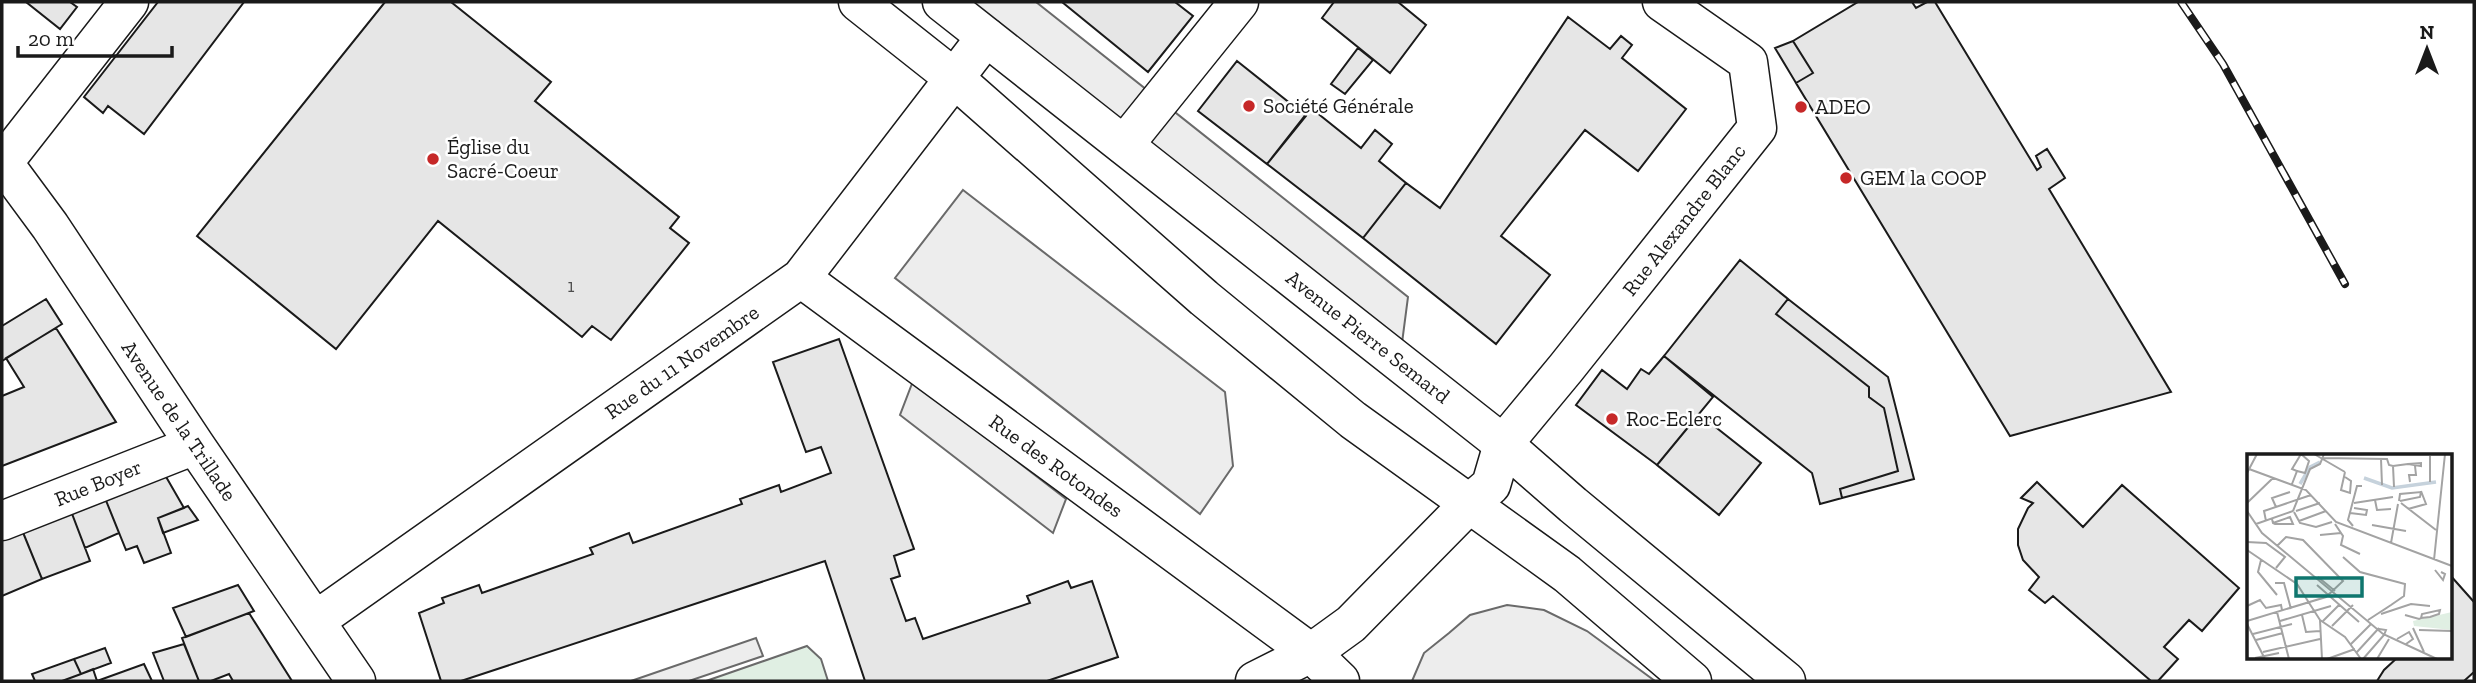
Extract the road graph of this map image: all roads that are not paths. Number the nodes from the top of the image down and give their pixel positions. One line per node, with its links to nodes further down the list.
1 (129, 2): 9 (street)
2 (858, 2): 7 (street)
3 (942, 2): 6 (street, Avenue Pierre Semard)
4 (1239, 2): 8 (street)
5 (1662, 2): 11 (street, Rue Alexandre Blanc)
6 (986, 37): 7 (street, Rue du 11 Novembre); 8 (street, Avenue Pierre Semard)
7 (954, 78): 10 (street, Rue du 11 Novembre); 13 (street)
8 (1124, 145): 11 (street, Avenue Pierre Semard)
9 (5, 171): 12 (street, Avenue de la Trillade)
10 (801, 278): 15 (street, Rue du 11 Novembre); 16 (street, Rue des Rotondes)
11 (1503, 443): 13 (street); 21 (street, Avenue Pierre Semard)
12 (195, 445): 14 (street, Rue Boyer); 15 (street, Avenue de la Trillade)
13 (1469, 504): 16 (street); 20 (street)
14 (2, 521)
15 (315, 621): 17 (street, Avenue de la Trillade)
16 (1311, 653): 18 (street); 19 (street, Rue des Rotondes)
17 (356, 681)
18 (1255, 681)
19 (1340, 681)
20 (1692, 681)
21 (1786, 681)

